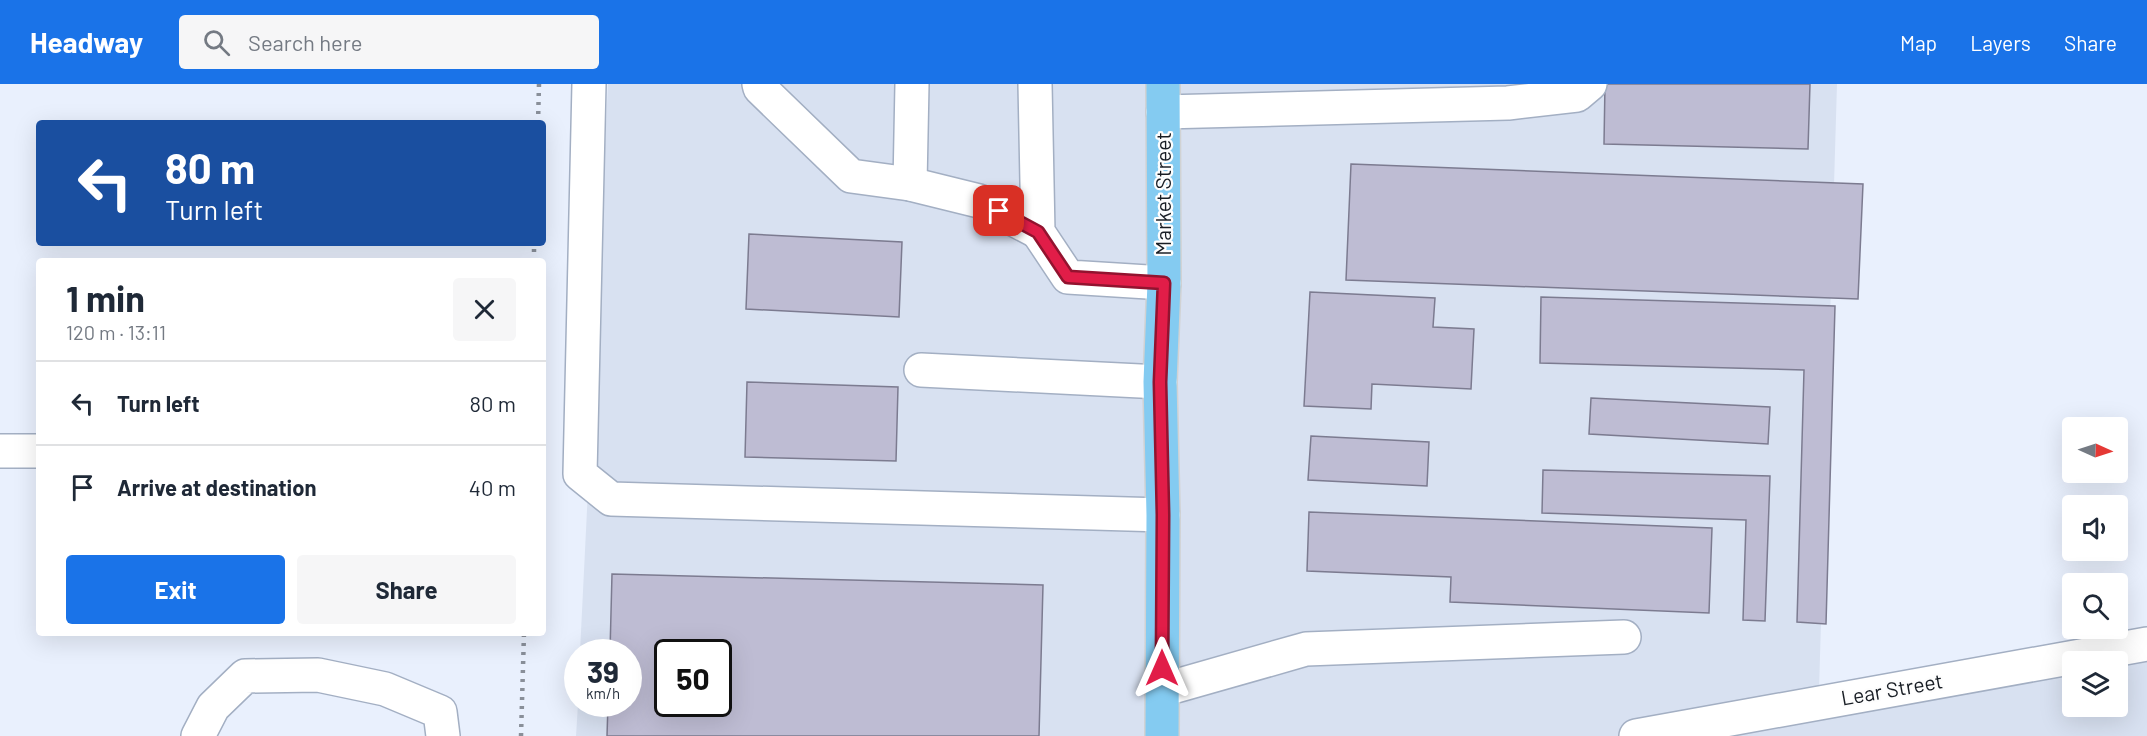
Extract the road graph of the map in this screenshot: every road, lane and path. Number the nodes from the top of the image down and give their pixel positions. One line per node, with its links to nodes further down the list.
1 (589, 84): 18 (street)
2 (759, 84): 11 (street)
3 (912, 84): 11 (street)
4 (1035, 84): 12 (street)
5 (1590, 84): 6 (street)
6 (1536, 92): 8 (street)
7 (1422, 94): 8 (street); 9 (street)
8 (1493, 94)
9 (1307, 96): 10 (street)
10 (1163, 98): 13 (main road, Market Street)
11 (910, 184): 12 (street)
12 (1038, 232): 13 (street)
13 (1164, 283): 15 (main road, Market Street)
14 (921, 370): 15 (street)
15 (1160, 382): 18 (main road, Market Street)
16 (0, 451): 17 (street)
17 (36, 451)
18 (1163, 515): 21 (main road, Market Street)
19 (1624, 637): 21 (street)
20 (2147, 645): 25 (street, Lear Street)
21 (1162, 690): 24 (main road, Market Street)
22 (198, 736): 23 (street)
23 (443, 736)
24 (1162, 736)
25 (1636, 736)

